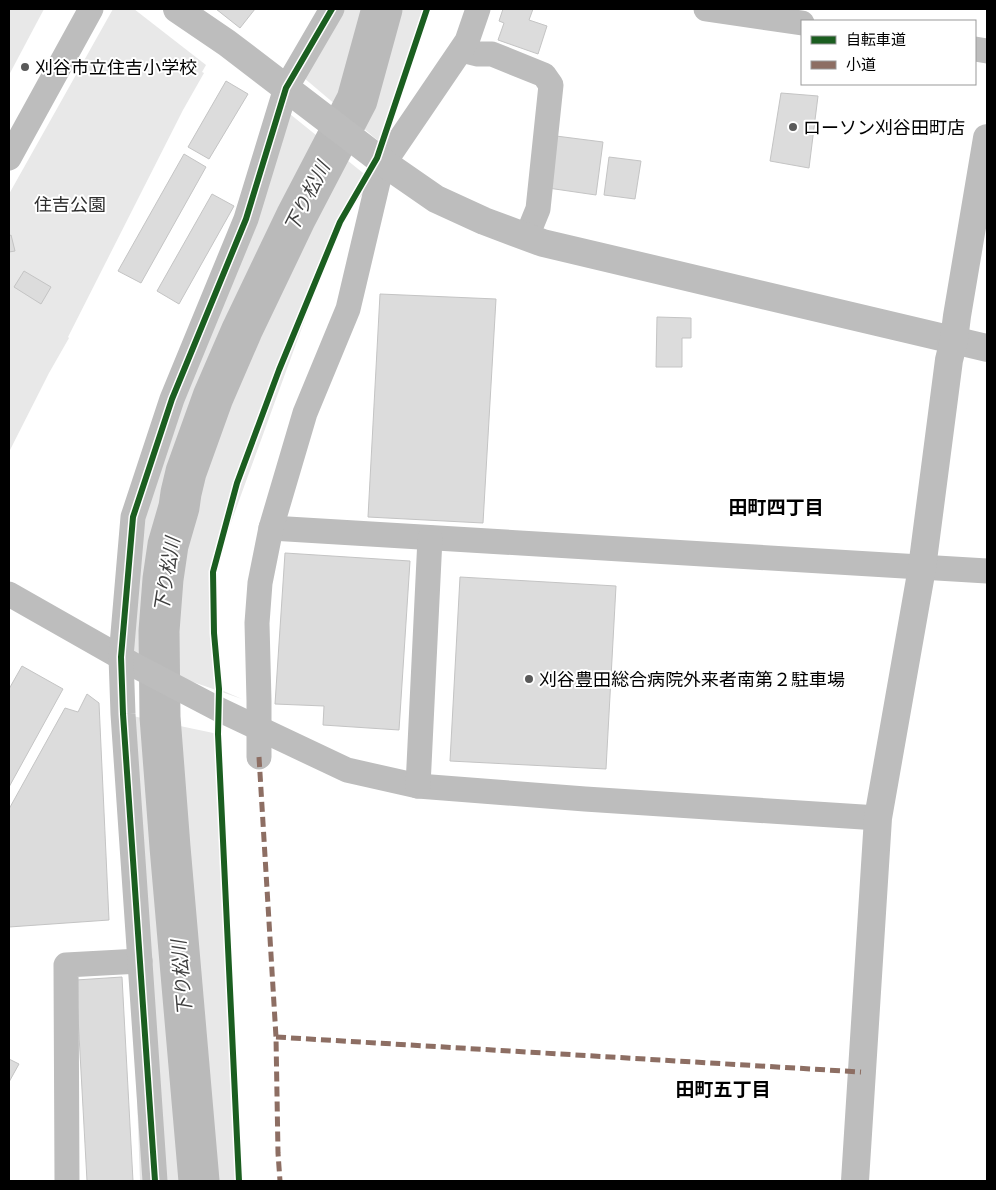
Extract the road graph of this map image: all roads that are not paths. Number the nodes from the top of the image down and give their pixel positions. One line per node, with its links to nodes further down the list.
1 (91, 9): 10 (street)
2 (178, 9): 8 (street)
3 (332, 9): 8 (street)
4 (478, 9): 7 (street)
5 (706, 9): 6 (street)
6 (801, 23)
7 (462, 50): 11 (street); 13 (street)
8 (286, 88): 11 (street); 21 (street)
9 (987, 138): 12 (street)
10 (9, 158)
11 (380, 161): 13 (street); 16 (street)
12 (981, 219): 14 (street)
13 (526, 236): 14 (street)
14 (954, 340): 15 (street); 18 (street)
15 (987, 348)
16 (271, 528): 17 (street); 22 (street)
17 (430, 538): 18 (street); 23 (street)
18 (922, 568): 19 (street); 24 (street)
19 (987, 571)
20 (9, 594): 21 (street)
21 (127, 661): 23 (street); 25 (street)
22 (259, 757)
23 (418, 786): 24 (street)
24 (878, 818): 28 (street)
25 (140, 961): 26 (street); 27 (street)
26 (67, 1181)
27 (155, 1181)
28 (855, 1181)

